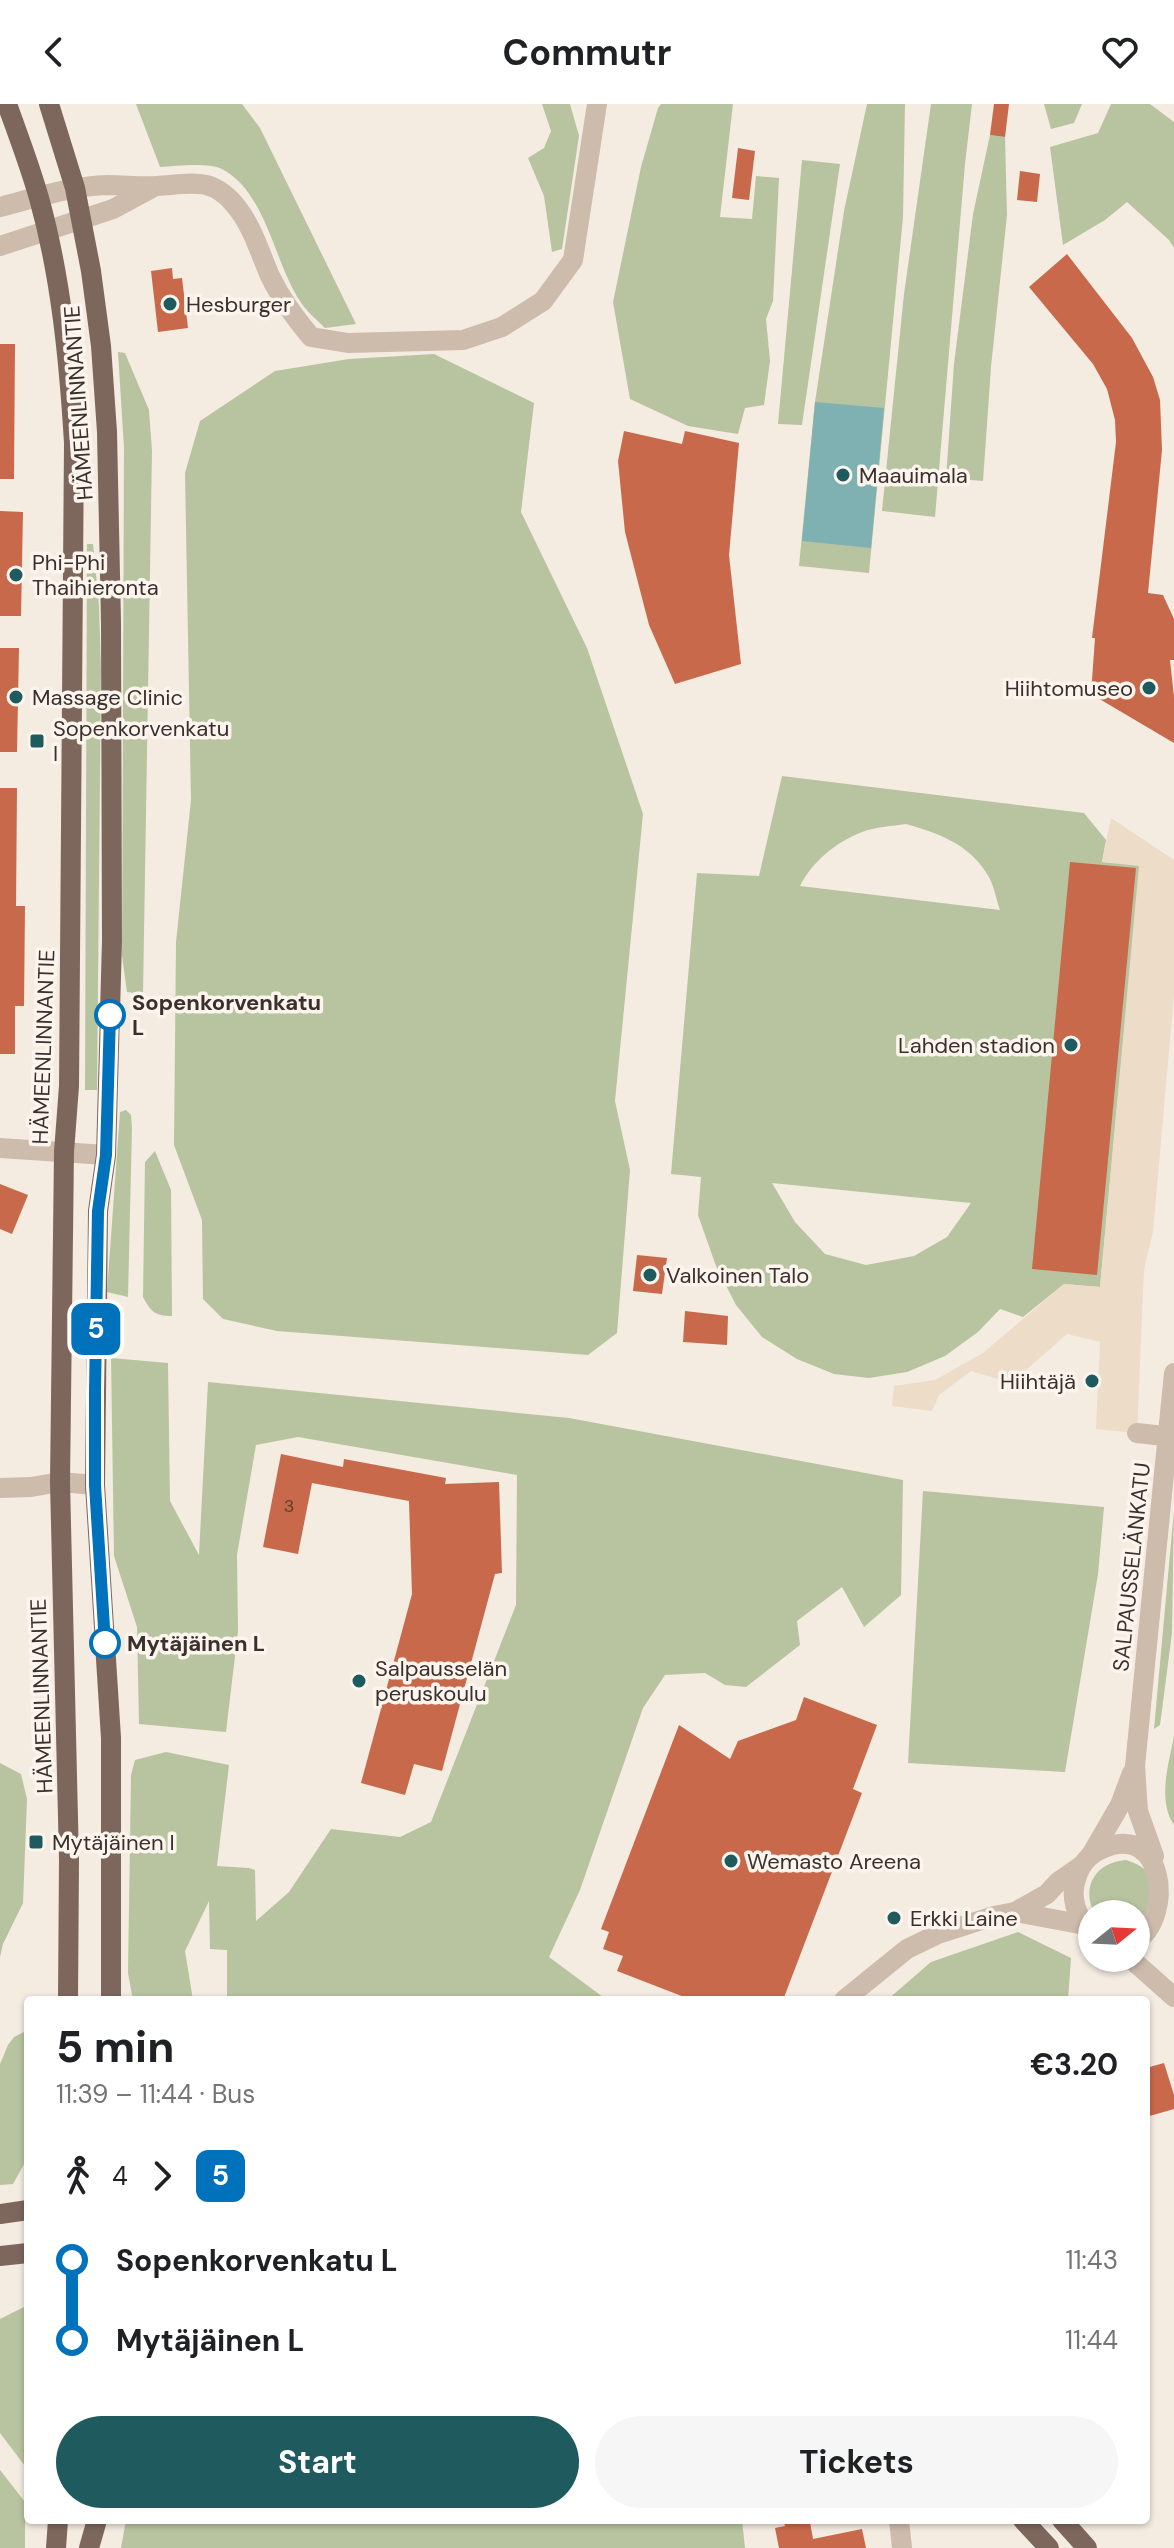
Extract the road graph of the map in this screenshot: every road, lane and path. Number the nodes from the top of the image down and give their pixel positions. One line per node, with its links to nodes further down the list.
1 (7, 104): 6 (main road, HÄMEENLINNANTIE)
2 (49, 104): 5 (main road, HÄMEENLINNANTIE)
3 (597, 104): 4 (street)
4 (156, 186): 5 (street); 8 (street)
5 (75, 188): 6 (street); 8 (main road, HÄMEENLINNANTIE)
6 (39, 198): 7 (street); 9 (main road, HÄMEENLINNANTIE)
7 (0, 207)
8 (82, 220): 9 (street); 13 (main road, HÄMEENLINNANTIE)
9 (47, 232): 10 (street); 12 (main road, HÄMEENLINNANTIE)
10 (0, 246)
11 (0, 1148): 12 (street)
12 (64, 1152): 13 (street); 17 (main road, HÄMEENLINNANTIE)
13 (106, 1155): 18 (main road, HÄMEENLINNANTIE)
14 (1174, 1373): 16 (street, SALPAUSSELÄNKATU)
15 (1137, 1433): 16 (street)
16 (1171, 1436): 20 (street, SALPAUSSELÄNKATU)
17 (60, 1482): 18 (street); 19 (street); 30 (main road, HÄMEENLINNANTIE)
18 (95, 1485): 29 (main road, HÄMEENLINNANTIE)
19 (0, 1488)
20 (1135, 1766): 21 (street, SALPAUSSELÄNKATU); 22 (street, SALPAUSSELÄNKATU)
21 (1154, 1856): 22 (street); 23 (street, SALPAUSSELÄNKATU)
22 (1086, 1861): 24 (street); 25 (street)
23 (1172, 1885): 27 (street)
24 (1015, 1912): 26 (street); 31 (street)
25 (1078, 1914)
26 (1078, 1927)
27 (1150, 1933)
28 (1146, 1972): 32 (street)
29 (112, 1994)
30 (68, 1996)
31 (849, 1996)
32 (1174, 1997)
33 (24, 2211): 34 (main road)
34 (0, 2214)
35 (24, 2253): 36 (main road)
36 (0, 2256)
37 (58, 2524): 42 (main road)
38 (96, 2524): 43 (main road)
39 (899, 2524): 44 (street)
40 (1027, 2524): 45 (main road)
41 (1066, 2524): 46 (main road)
42 (56, 2548)
43 (89, 2548)
44 (902, 2548)
45 (1049, 2548)
46 (1087, 2548)

